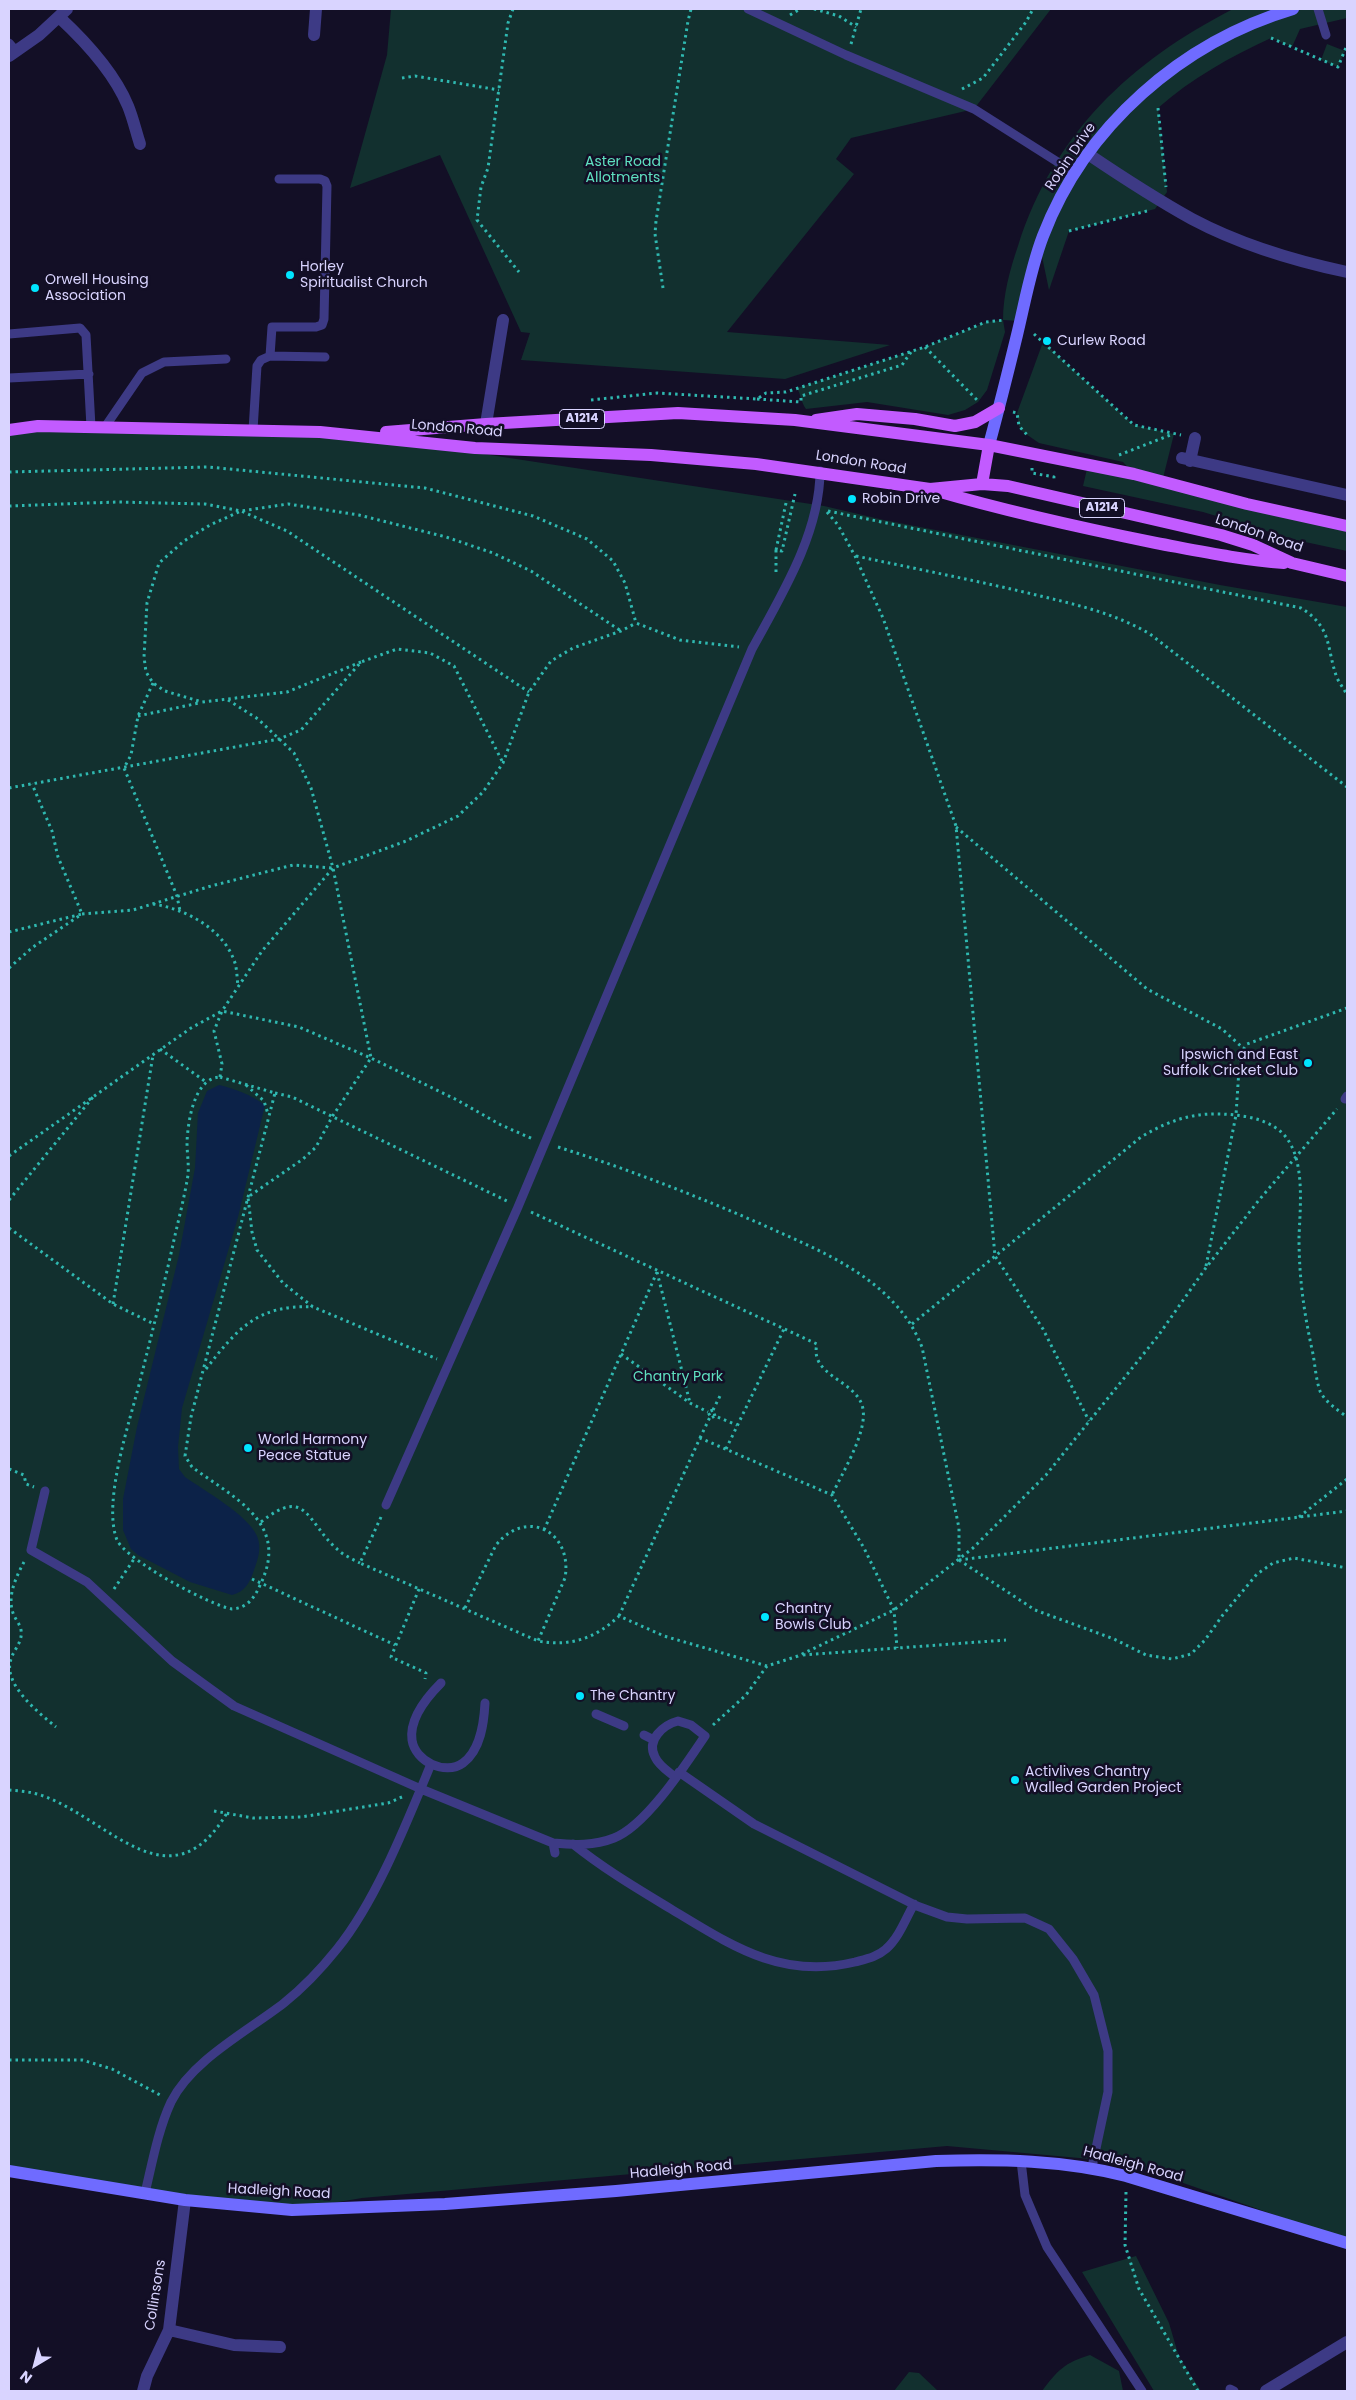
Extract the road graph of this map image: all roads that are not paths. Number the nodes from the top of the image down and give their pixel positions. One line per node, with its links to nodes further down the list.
1 (316, 9): 6 (street)
2 (748, 9): 11 (lane)
3 (1293, 9): 10 (street, Robin Drive)
4 (1318, 9): 7 (lane)
5 (63, 13): 8 (street); 9 (street)
6 (314, 35)
7 (1326, 35)
8 (11, 50)
9 (140, 144)
10 (1088, 154): 11 (street, Robin Drive); 13 (street)
11 (1075, 173): 21 (street, Robin Drive)
12 (279, 179): 16 (lane)
13 (1347, 272)
14 (502, 320): 23 (street)
15 (9, 334): 19 (lane)
16 (270, 356): 17 (lane); 27 (lane)
17 (325, 357)
18 (226, 360): 25 (lane)
19 (89, 374): 20 (lane); 24 (lane)
20 (9, 378)
21 (999, 408): 22 (main road); 30 (street, Robin Drive)
22 (806, 422): 23 (main road, London Road / A1214); 30 (main road, London Road / A1214)
23 (486, 424): 28 (main road, London Road / A1214)
24 (91, 427): 25 (main road, London Road / A1214); 26 (main road, London Road / A1214)
25 (105, 427): 27 (main road, London Road / A1214)
26 (9, 430)
27 (253, 430): 28 (main road, London Road / A1214)
28 (358, 435): 31 (main road, London Road / A1214)
29 (1195, 438): 34 (street)
30 (989, 445): 32 (main road); 35 (main road, London Road / A1214)
31 (820, 471): 33 (main road, London Road / A1214); 39 (lane)
32 (982, 484): 33 (main road, London Road / A1214); 36 (main road, London Road / A1214)
33 (930, 489): 36 (main road)
34 (1347, 495)
35 (1347, 526)
36 (1292, 563): 37 (main road, London Road / A1214)
37 (1347, 576)
38 (45, 1491): 48 (lane)
39 (386, 1505)
40 (441, 1682): 46 (lane)
41 (485, 1703): 46 (lane)
42 (596, 1714): 43 (lane)
43 (624, 1726)
44 (644, 1735): 45 (lane)
45 (654, 1740): 47 (lane); 47 (lane)
46 (431, 1764): 48 (lane)
47 (677, 1775): 50 (lane); 52 (lane)
48 (421, 1789): 49 (lane); 56 (lane)
49 (553, 1842): 50 (lane); 51 (lane)
50 (573, 1844): 52 (lane)
51 (556, 1853)
52 (914, 1904): 54 (lane)
53 (1021, 2161): 54 (street, Hadleigh Road); 57 (street, Hadleigh Road); 63 (lane)
54 (1092, 2167): 58 (street, Hadleigh Road)
55 (9, 2170): 56 (street, Hadleigh Road)
56 (145, 2193): 57 (street, Hadleigh Road)
57 (185, 2200): 59 (street, Collinsons)
58 (1347, 2243)
59 (169, 2330): 61 (street); 62 (street, Collinsons)
60 (1347, 2342): 64 (street)
61 (280, 2347)
62 (143, 2391)
63 (1142, 2391)
64 (1266, 2391)

